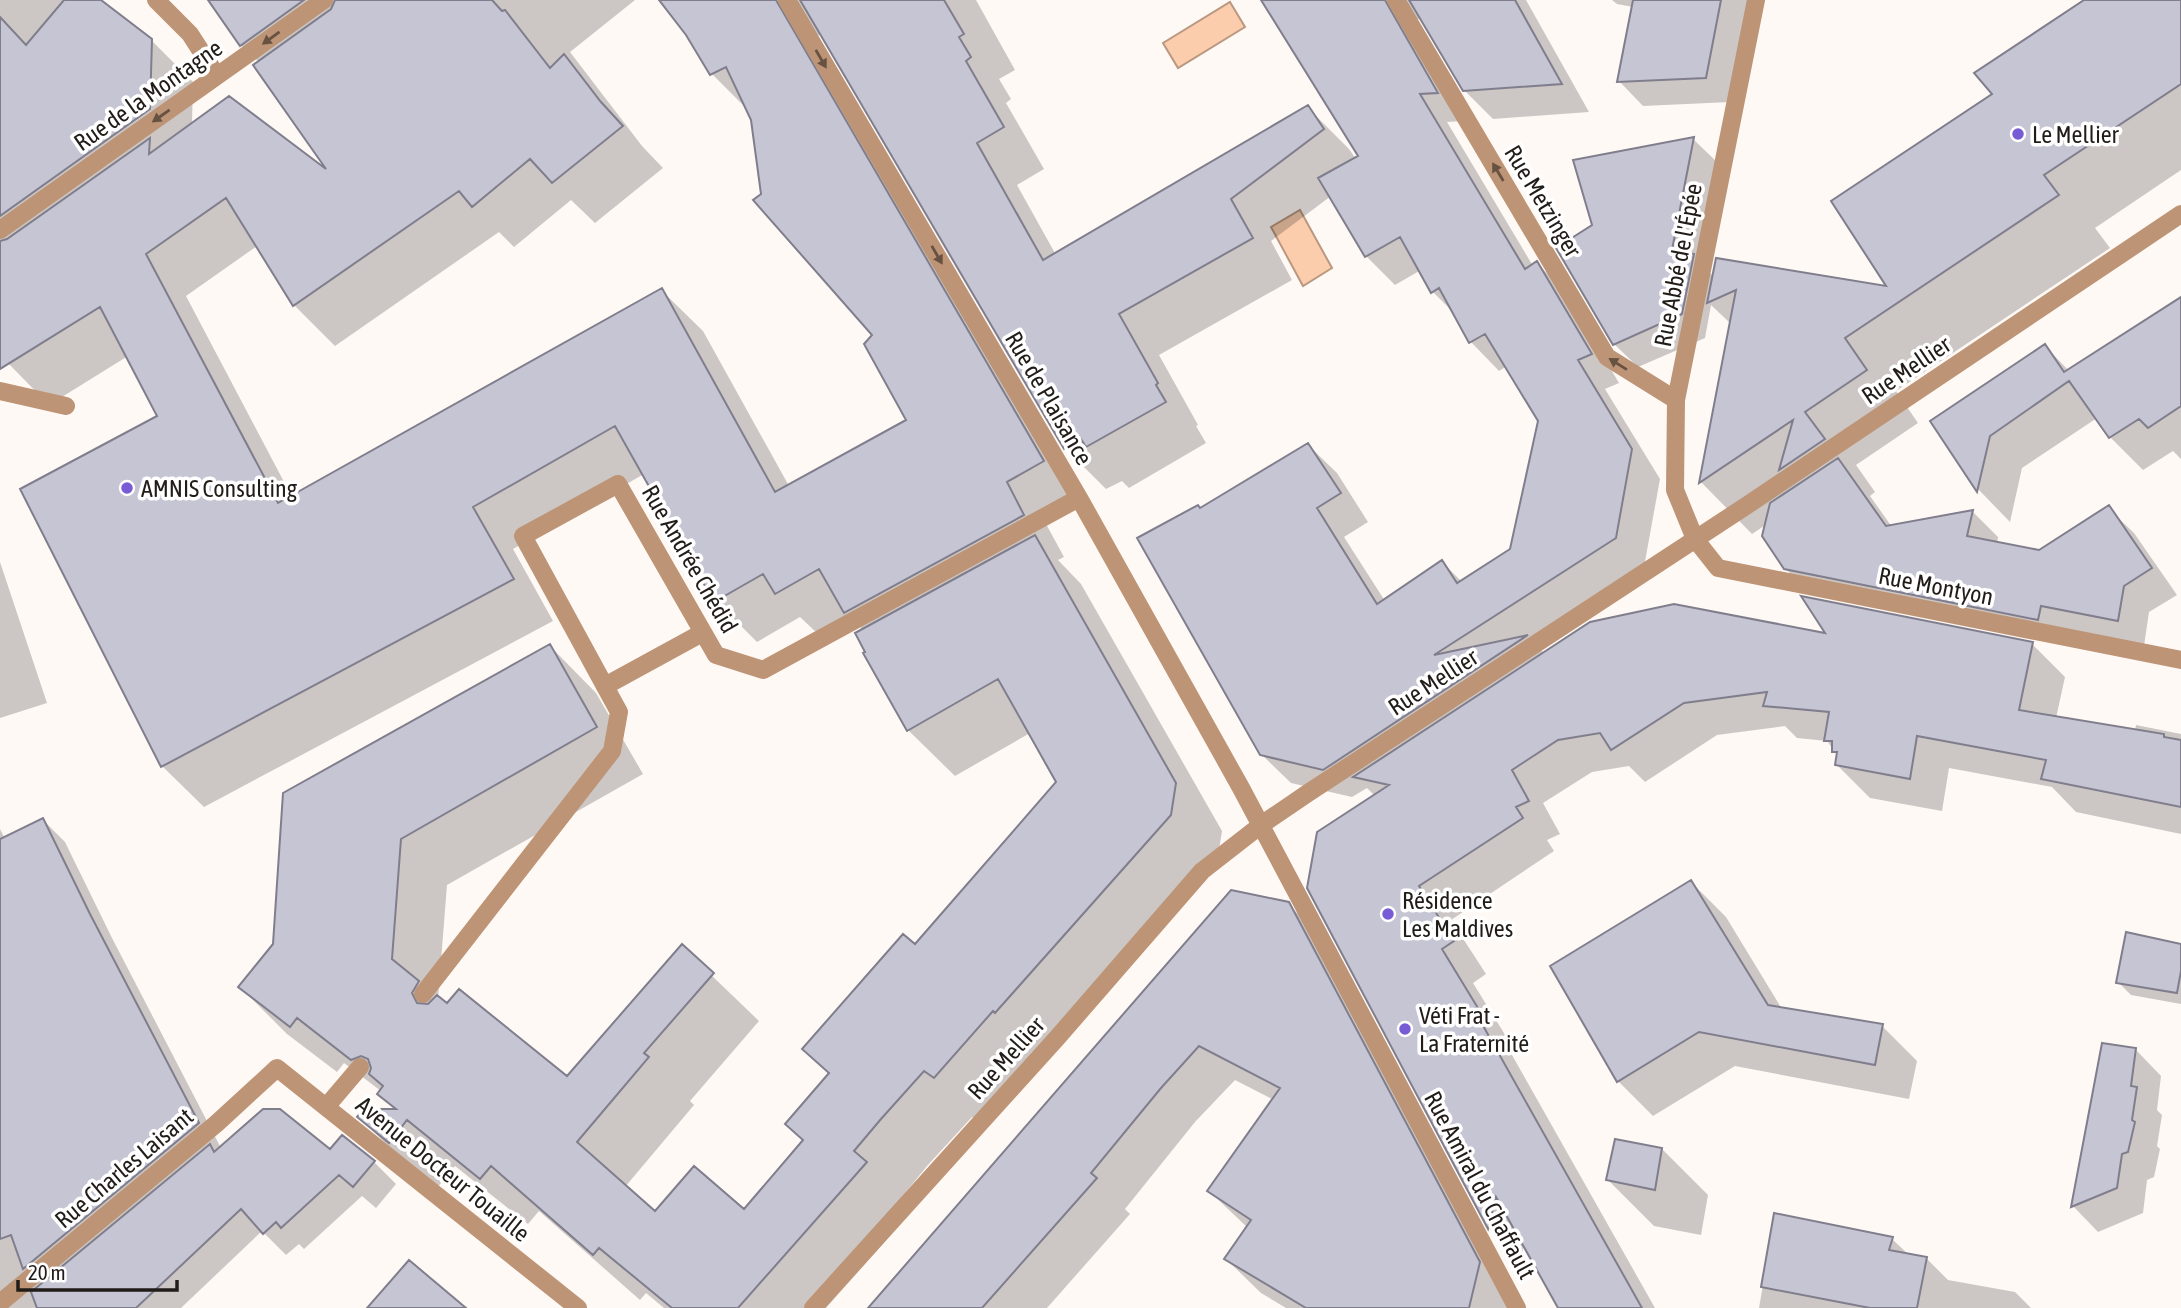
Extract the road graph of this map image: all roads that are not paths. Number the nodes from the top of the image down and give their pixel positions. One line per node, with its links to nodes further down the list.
1 (156, 0): 6 (street)
2 (324, 0): 6 (street, Rue de la Montagne, one-way to 6)
3 (787, 0): 12 (street, Rue de Plaisance, one-way to 12)
4 (1396, 0): 10 (street, Rue Metzinger, one-way to 4)
5 (1756, 0): 10 (street, Rue Abbé de l'Épée)
6 (217, 76): 8 (street, Rue de la Montagne, one-way to 8)
7 (2181, 214): 13 (street, Rue Mellier)
8 (0, 230)
9 (0, 391): 11 (street)
10 (1675, 400): 13 (street, Rue Abbé de l'Épée)
11 (66, 406)
12 (1079, 498): 14 (street, Rue Andrée Chédid); 17 (street, Rue de Plaisance)
13 (1695, 539): 15 (street, Rue Montyon); 17 (street, Rue Mellier)
14 (702, 633): 16 (street); 16 (street, Rue Andrée Chédid)
15 (2181, 660)
16 (605, 686): 18 (street, Rue Andrée Chédid)
17 (1261, 825): 24 (street, Rue Mellier); 25 (street, Rue Amiral du Chaffault)
18 (423, 994)
19 (360, 1067): 21 (street)
20 (277, 1068): 21 (street, Avenue Docteur Touaille); 22 (street, Rue Charles Laisant)
21 (326, 1107): 23 (street, Avenue Docteur Touaille)
22 (0, 1303)
23 (578, 1308)
24 (813, 1308)
25 (1517, 1308)

